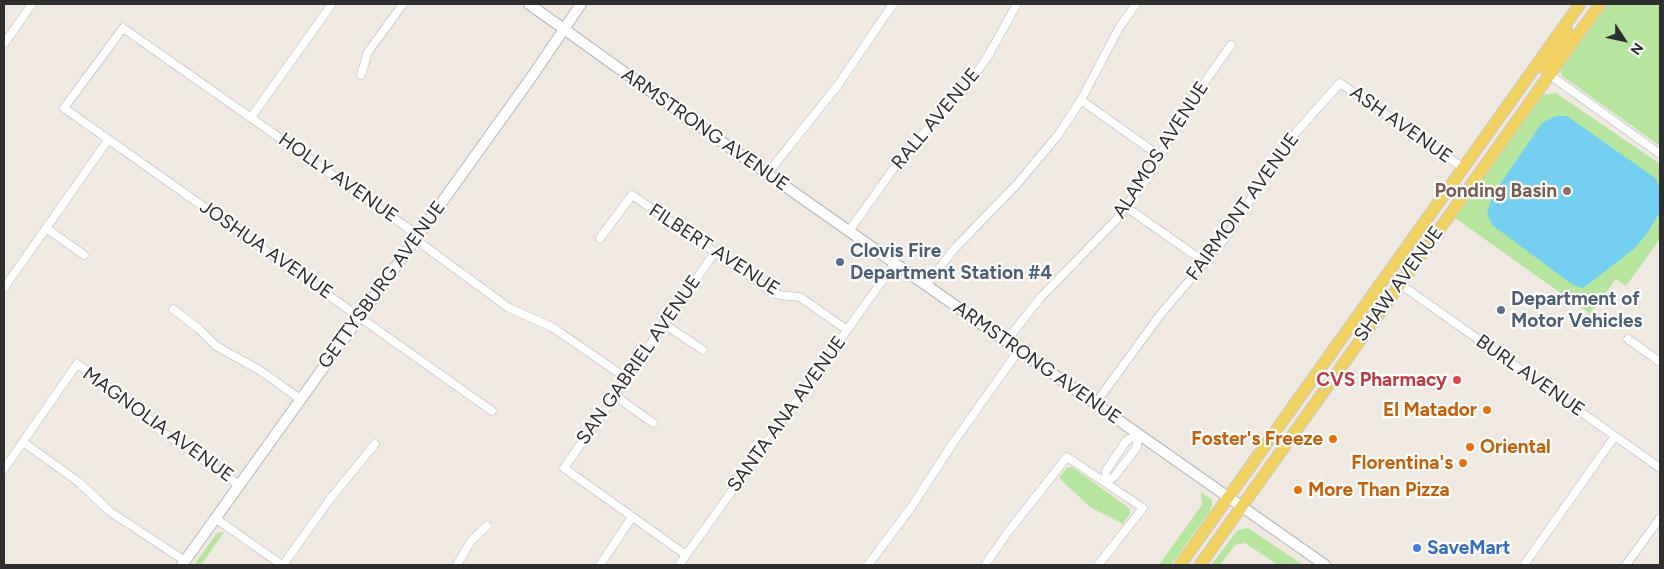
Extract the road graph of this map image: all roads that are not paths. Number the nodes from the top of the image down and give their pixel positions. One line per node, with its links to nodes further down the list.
1 (32, 4): 14 (street)
2 (332, 4): 22 (street)
3 (403, 4): 17 (street)
4 (529, 4): 13 (street, ARMSTRONG AVENUE)
5 (581, 4): 13 (street, GETTYSBURG AVENUE)
6 (893, 4): 27 (street)
7 (1017, 4): 31 (street, RALL AVENUE)
8 (1136, 4): 20 (street)
9 (1580, 4): 12 (main road, SHAW AVENUE)
10 (1591, 4): 15 (main road)
11 (1600, 4): 15 (main road, SHAW AVENUE)
12 (1565, 25): 18 (main road); 26 (main road, SHAW AVENUE)
13 (564, 28): 27 (street, ARMSTRONG AVENUE); 32 (street, GETTYSBURG AVENUE)
14 (4, 44)
15 (1572, 44): 18 (main road, SHAW AVENUE)
16 (1231, 45): 25 (street, ALAMOS AVENUE)
17 (361, 75)
18 (1550, 75): 24 (street); 29 (main road, SHAW AVENUE)
19 (1340, 83): 26 (street, ASH AVENUE); 38 (street, FAIRMONT AVENUE)
20 (1081, 100): 25 (street); 40 (street)
21 (64, 108): 22 (street, HOLLY AVENUE); 23 (street, JOSHUA AVENUE)
22 (252, 116): 32 (street, HOLLY AVENUE)
23 (108, 140): 30 (street); 43 (street, JOSHUA AVENUE)
24 (1660, 154)
25 (1161, 157): 28 (street, ALAMOS AVENUE)
26 (1462, 167): 29 (main road); 34 (main road, SHAW AVENUE)
27 (767, 174): 31 (street, ARMSTRONG AVENUE)
28 (1126, 207): 38 (street); 46 (street, ALAMOS AVENUE)
29 (1448, 216): 39 (main road, SHAW AVENUE)
30 (46, 228): 36 (street); 41 (street)
31 (849, 231): 37 (street, ARMSTRONG AVENUE)
32 (415, 236): 43 (street, GETTYSBURG AVENUE); 51 (street, HOLLY AVENUE)
33 (600, 238): 35 (street, FILBERT AVENUE)
34 (1411, 240): 39 (main road); 65 (main road, SHAW AVENUE)
35 (715, 252): 44 (street, SAN GABRIEL AVENUE); 45 (street, FILBERT AVENUE)
36 (84, 255)
37 (895, 262): 40 (street, ARMSTRONG AVENUE); 45 (street, SANTA ANA AVENUE)
38 (1206, 263): 54 (street, FAIRMONT AVENUE)
39 (1400, 284): 58 (street, BURL AVENUE); 66 (main road, SHAW AVENUE)
40 (926, 285): 46 (street, ARMSTRONG AVENUE)
41 (4, 288)
42 (173, 309): 53 (street)
43 (359, 316): 53 (street, GETTYSBURG AVENUE); 55 (street, JOSHUA AVENUE)
44 (664, 324): 48 (street); 51 (street, SAN GABRIEL AVENUE)
45 (847, 330): 71 (street, SANTA ANA AVENUE)
46 (1006, 340): 49 (street, ARMSTRONG AVENUE)
47 (1628, 340): 50 (street)
48 (703, 350)
49 (1019, 350): 54 (street, ARMSTRONG AVENUE); 77 (street)
50 (1660, 362)
51 (626, 378): 52 (street, SAN GABRIEL AVENUE)
52 (614, 395): 56 (street); 67 (street, SAN GABRIEL AVENUE)
53 (300, 399): 64 (street, GETTYSBURG AVENUE)
54 (1095, 404): 57 (street, ARMSTRONG AVENUE)
55 (492, 411)
56 (653, 423)
57 (1138, 434): 63 (street); 63 (street); 65 (street, ARMSTRONG AVENUE)
58 (1615, 436): 61 (street, BURL AVENUE); 83 (street)
59 (23, 442): 62 (street); 64 (street, MAGNOLIA AVENUE); 72 (street)
60 (375, 444): 73 (street)
61 (1660, 468)
62 (4, 469)
63 (1105, 482): 78 (street); 79 (street)
64 (239, 485): 68 (street, GETTYSBURG AVENUE)
65 (1228, 497): 66 (street, ARMSTRONG AVENUE); 80 (main road, SHAW AVENUE)
66 (1241, 506): 81 (main road, SHAW AVENUE); 82 (street, ARMSTRONG AVENUE)
67 (632, 517): 71 (street); 75 (street)
68 (215, 518): 72 (street, GETTYSBURG AVENUE); 73 (street)
69 (1660, 518): 84 (street)
70 (487, 526): 74 (street)
71 (686, 556): 76 (street, SANTA ANA AVENUE)
72 (183, 563)
73 (282, 565)
74 (456, 565)
75 (600, 565)
76 (679, 565)
77 (868, 565)
78 (985, 565)
79 (1098, 565)
80 (1180, 565)
81 (1200, 565)
82 (1325, 565)
83 (1524, 565)
84 (1626, 565)

